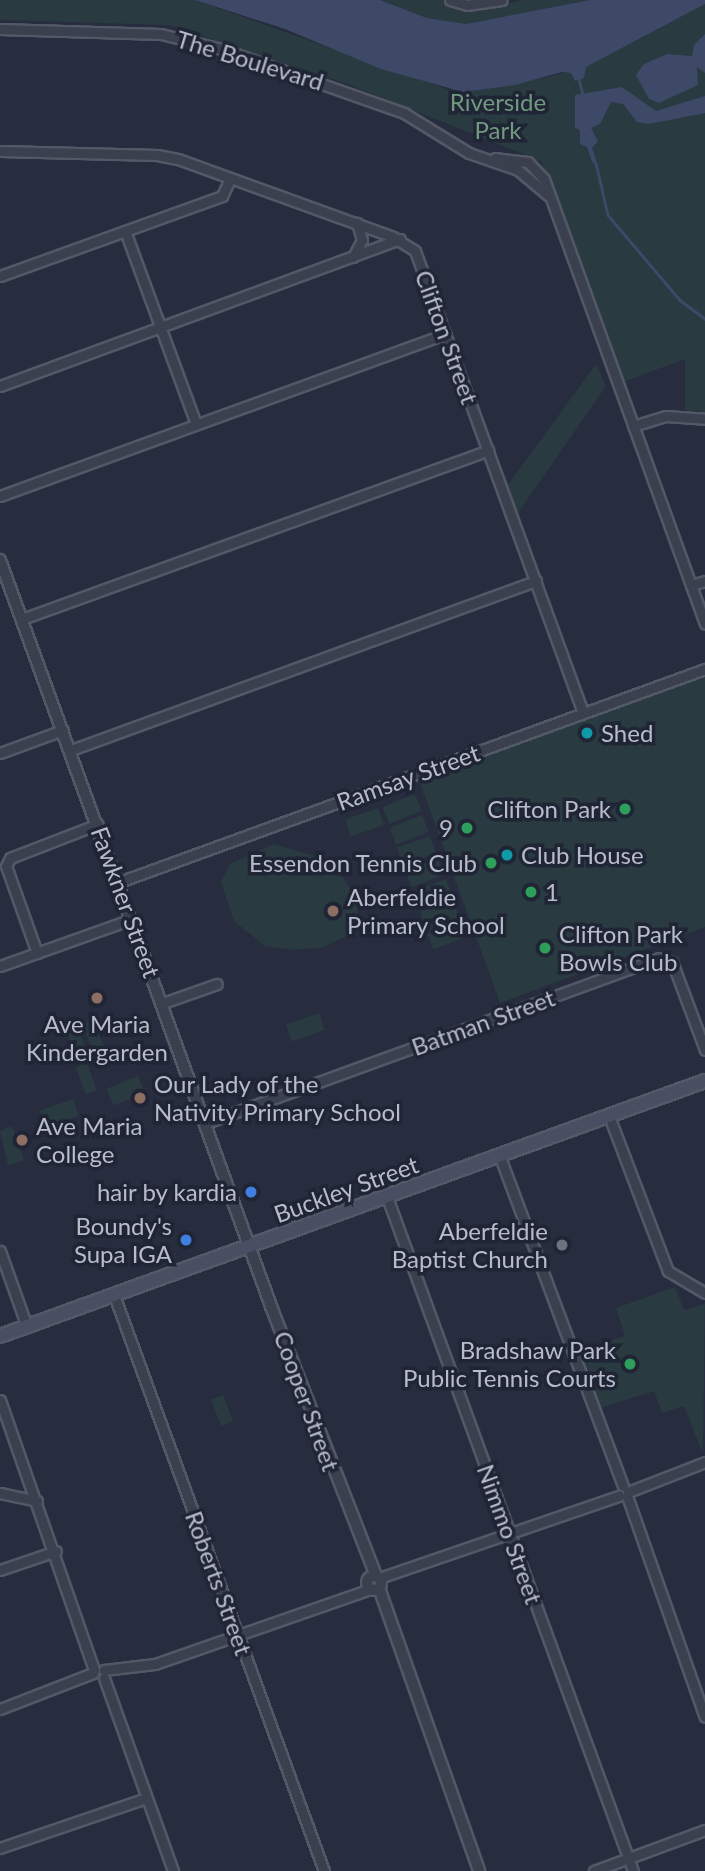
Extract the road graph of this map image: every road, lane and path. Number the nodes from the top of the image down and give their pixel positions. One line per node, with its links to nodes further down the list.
1 (450, 0): 2 (street)
2 (502, 0)
3 (0, 29): 16 (street, The Boulevard)
4 (0, 151): 5 (street)
5 (230, 179): 6 (street); 7 (street)
6 (357, 223): 8 (street); 9 (street)
7 (125, 232): 10 (street); 11 (street)
8 (400, 239): 9 (street); 12 (street, Clifton Street)
9 (352, 258): 11 (street)
10 (0, 276)
11 (160, 329): 13 (street); 15 (street)
12 (445, 334): 15 (street); 17 (street, Clifton Street)
13 (0, 386)
14 (705, 419): 16 (street)
15 (195, 424): 18 (street)
16 (633, 426): 22 (street)
17 (488, 450): 20 (street, Clifton Street); 23 (street)
18 (0, 496)
19 (0, 560): 23 (street, Fawkner Street)
20 (536, 581): 26 (street, Clifton Street); 28 (street)
21 (705, 582): 22 (street)
22 (691, 585): 24 (street)
23 (22, 619): 27 (street, Fawkner Street)
24 (705, 624)
25 (702, 668): 26 (street, Ramsay Street)
26 (583, 712): 31 (street, Ramsay Street)
27 (63, 730): 28 (street, Fawkner Street); 29 (street)
28 (71, 750): 30 (street, Fawkner Street)
29 (0, 753)
30 (98, 824): 31 (street, Fawkner Street); 33 (street)
31 (119, 882): 32 (street, Fawkner Street)
32 (132, 919): 33 (street); 36 (street, Fawkner Street)
33 (37, 953): 34 (street)
34 (0, 966)
35 (217, 984): 36 (street)
36 (163, 1003): 40 (street, Fawkner Street)
37 (705, 1050): 40 (street, Batman Street)
38 (705, 1080): 39 (main road, Buckley Street)
39 (610, 1116): 41 (main road, Buckley Street); 45 (street)
40 (206, 1123): 43 (street, Fawkner Street)
41 (500, 1157): 42 (main road, Buckley Street); 51 (street)
42 (387, 1197): 43 (main road, Buckley Street); 54 (street, Nimmo Street)
43 (251, 1246): 46 (main road, Buckley Street); 57 (street, Cooper Street)
44 (0, 1251): 47 (street)
45 (705, 1293)
46 (114, 1295): 47 (main road, Buckley Street); 58 (street, Roberts Street)
47 (27, 1327): 48 (main road, Buckley Street)
48 (0, 1336)
49 (0, 1400): 53 (street)
50 (705, 1462): 51 (street)
51 (623, 1492): 54 (street); 61 (street)
52 (0, 1493): 53 (street)
53 (37, 1501): 55 (street)
54 (510, 1533): 57 (street); 65 (street, Nimmo Street)
55 (56, 1551): 56 (street); 59 (street)
56 (0, 1570)
57 (374, 1583): 58 (street); 68 (street, Cooper Street)
58 (237, 1633): 59 (street); 67 (street, Roberts Street)
59 (99, 1675): 60 (street); 62 (street)
60 (0, 1709)
61 (705, 1717)
62 (146, 1798): 64 (street); 66 (street)
63 (705, 1830): 65 (street)
64 (0, 1848)
65 (629, 1859): 69 (street); 70 (street, Nimmo Street)
66 (173, 1871)
67 (324, 1871)
68 (479, 1871)
69 (594, 1871)
70 (633, 1871)

